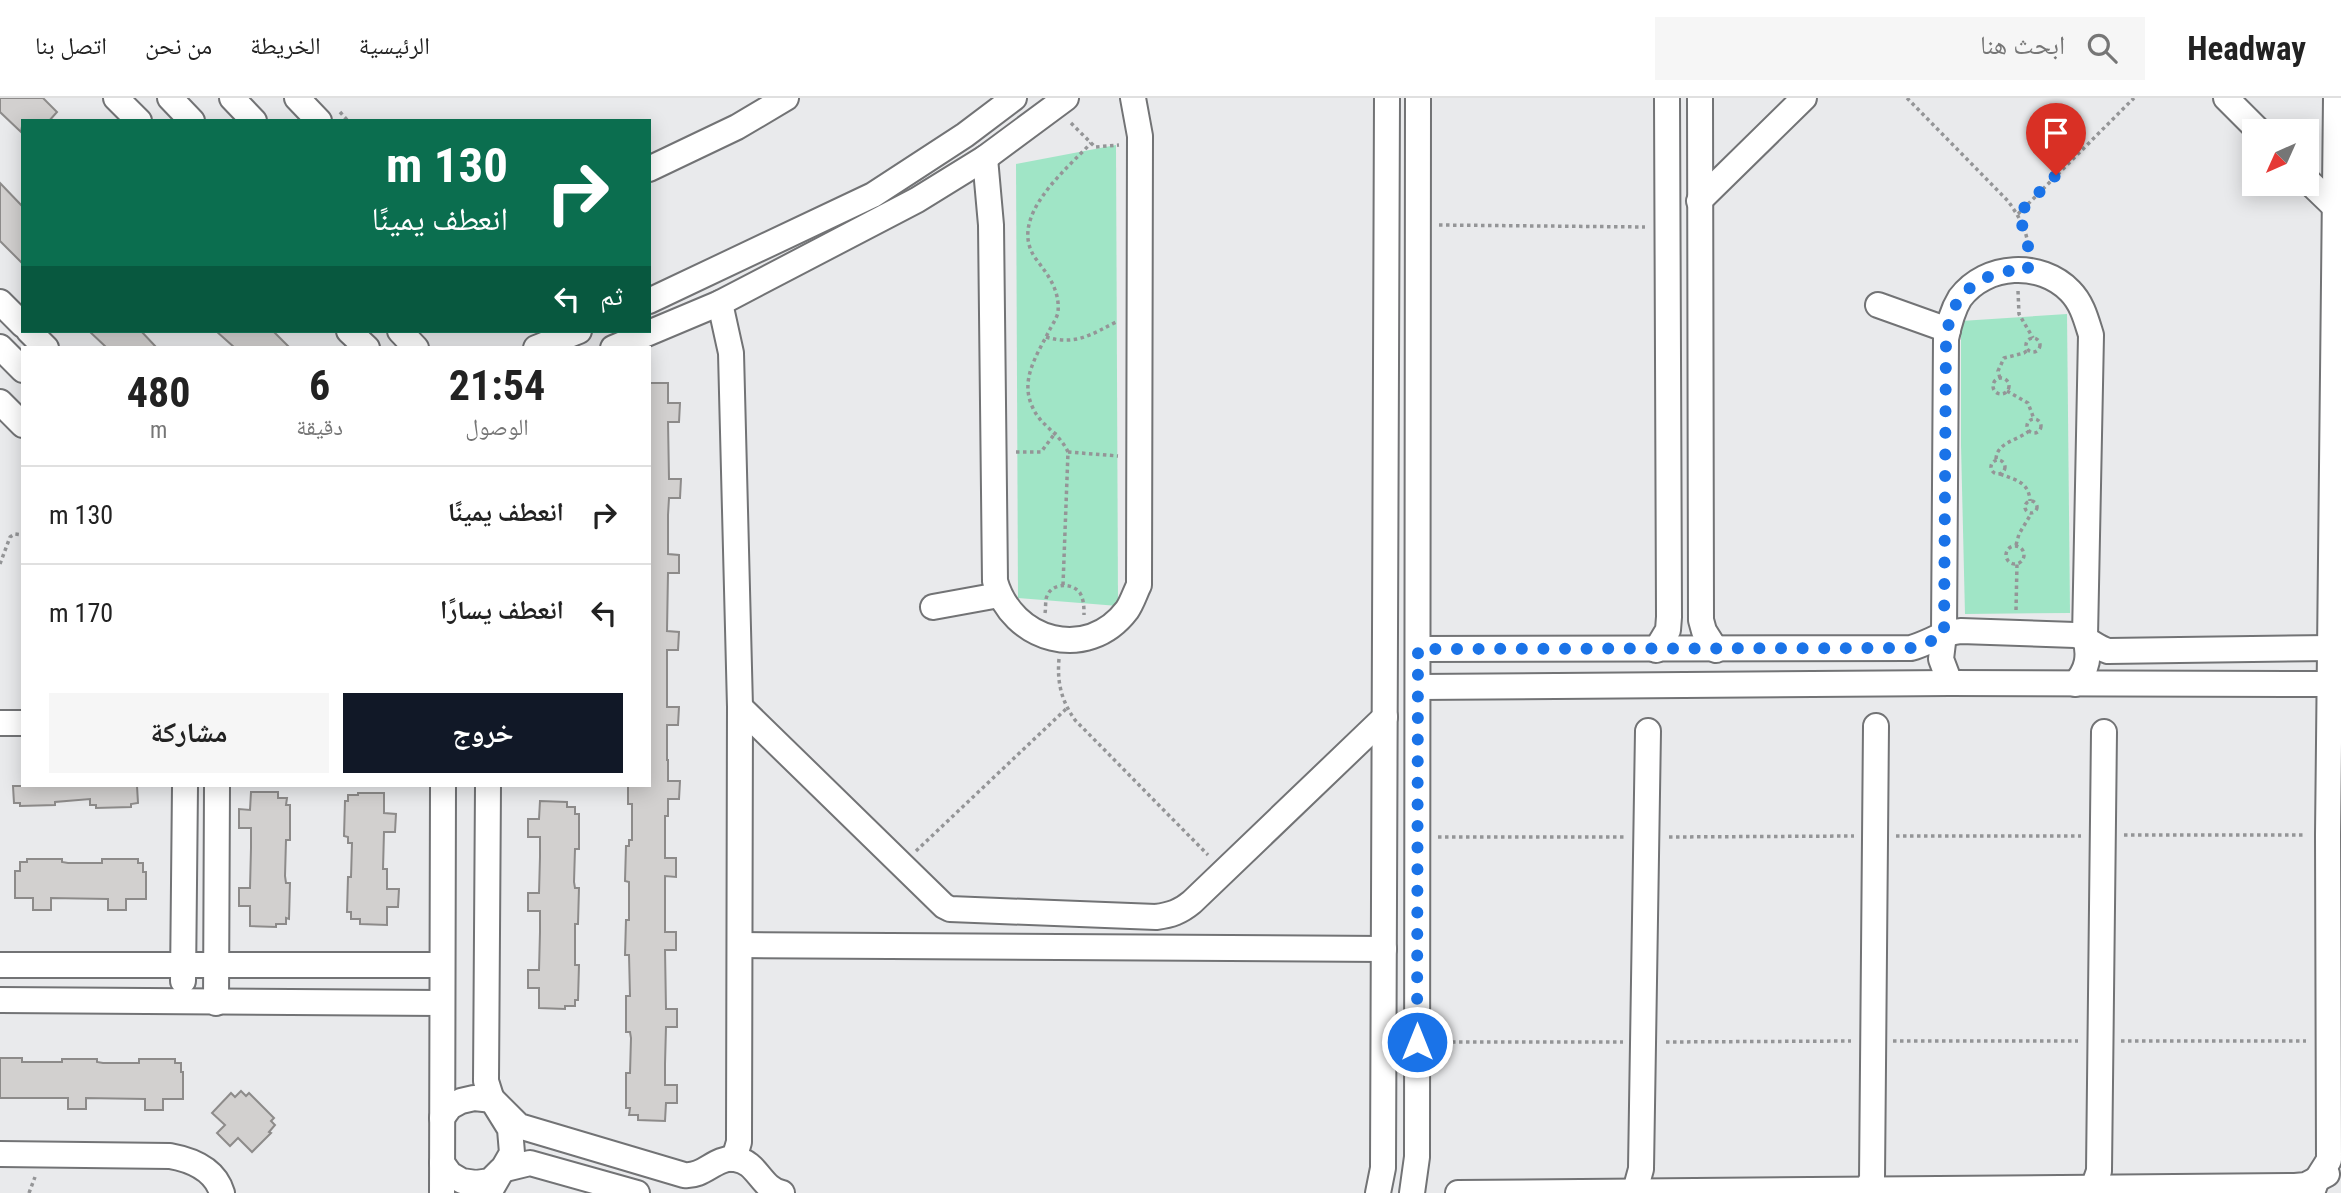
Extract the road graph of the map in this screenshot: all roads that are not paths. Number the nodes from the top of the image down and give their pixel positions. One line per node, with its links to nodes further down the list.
1 (116, 98): 16 (street)
2 (170, 98): 17 (street)
3 (232, 98): 18 (street)
4 (297, 98): 19 (street)
5 (786, 98): 22 (street)
6 (1014, 98): 26 (street)
7 (1133, 98): 47 (street)
8 (1387, 98): 60 (street)
9 (1418, 98): 51 (street)
10 (1668, 98): 53 (street)
11 (1700, 98): 24 (street)
12 (1804, 98): 24 (street)
13 (2225, 98): 20 (street)
14 (2336, 98): 25 (street)
15 (1060, 102): 21 (street)
16 (137, 119)
17 (190, 119)
18 (252, 119)
19 (317, 119)
20 (2247, 119)
21 (985, 158): 28 (street); 47 (street)
22 (651, 168)
23 (2319, 192): 25 (street)
24 (1699, 201): 54 (street)
25 (2335, 207): 52 (street)
26 (651, 300)
27 (0, 302): 30 (street)
28 (720, 303): 32 (street); 59 (street)
29 (1878, 305): 31 (street)
30 (21, 323)
31 (1948, 330): 49 (street); 50 (street)
32 (651, 332)
33 (31, 333): 38 (street)
34 (351, 333): 39 (street)
35 (402, 333): 40 (street)
36 (574, 333): 41 (street)
37 (649, 333): 42 (street)
38 (44, 346)
39 (365, 346)
40 (414, 346)
41 (541, 346)
42 (618, 346)
43 (0, 347): 44 (street)
44 (21, 368)
45 (0, 402): 46 (street)
46 (21, 423)
47 (999, 595): 48 (street)
48 (933, 607)
49 (1944, 634): 50 (street); 54 (street); 55 (street)
50 (2085, 637): 52 (street); 56 (street)
51 (1418, 649): 53 (street); 58 (street)
52 (2331, 649): 57 (street)
53 (1656, 650): 54 (street)
54 (1716, 650)
55 (1950, 682): 56 (street); 58 (street)
56 (2075, 684): 57 (street)
57 (2331, 684): 74 (street)
58 (1418, 687): 67 (street)
59 (740, 708): 60 (street); 72 (street)
60 (1385, 717): 66 (street)
61 (0, 723): 62 (street)
62 (21, 723)
63 (1877, 726): 95 (street)
64 (1648, 730): 94 (street)
65 (2104, 732): 92 (street)
66 (1385, 767): 67 (street); 73 (street)
67 (1418, 768): 101 (street)
68 (185, 787): 78 (street)
69 (217, 787): 76 (street)
70 (443, 787): 77 (street)
71 (488, 787): 83 (street)
72 (740, 945): 73 (street); 86 (street)
73 (1384, 949): 100 (street)
74 (2335, 955): 91 (street)
75 (0, 965): 78 (street)
76 (215, 965): 77 (street); 78 (street); 81 (street)
77 (442, 965): 82 (street)
78 (184, 966): 80 (street)
79 (0, 1000): 80 (street)
80 (183, 1002): 81 (street)
81 (216, 1003): 82 (street)
82 (441, 1003): 84 (street)
83 (493, 1100): 84 (street); 88 (street); 90 (street)
84 (442, 1118): 87 (street)
85 (0, 1154): 96 (street)
86 (734, 1159): 90 (street); 93 (street)
87 (442, 1163): 88 (street); 97 (street)
88 (501, 1170): 98 (street); 99 (street)
89 (2341, 1172): 91 (street)
90 (705, 1182)
91 (2314, 1186): 92 (street)
92 (2093, 1188): 95 (street)
93 (772, 1190)
94 (1635, 1191): 95 (street); 102 (street)
95 (1866, 1191)
96 (222, 1193)
97 (442, 1193)
98 (489, 1193)
99 (637, 1193)
100 (1378, 1193)
101 (1412, 1193)
102 (1458, 1193)

